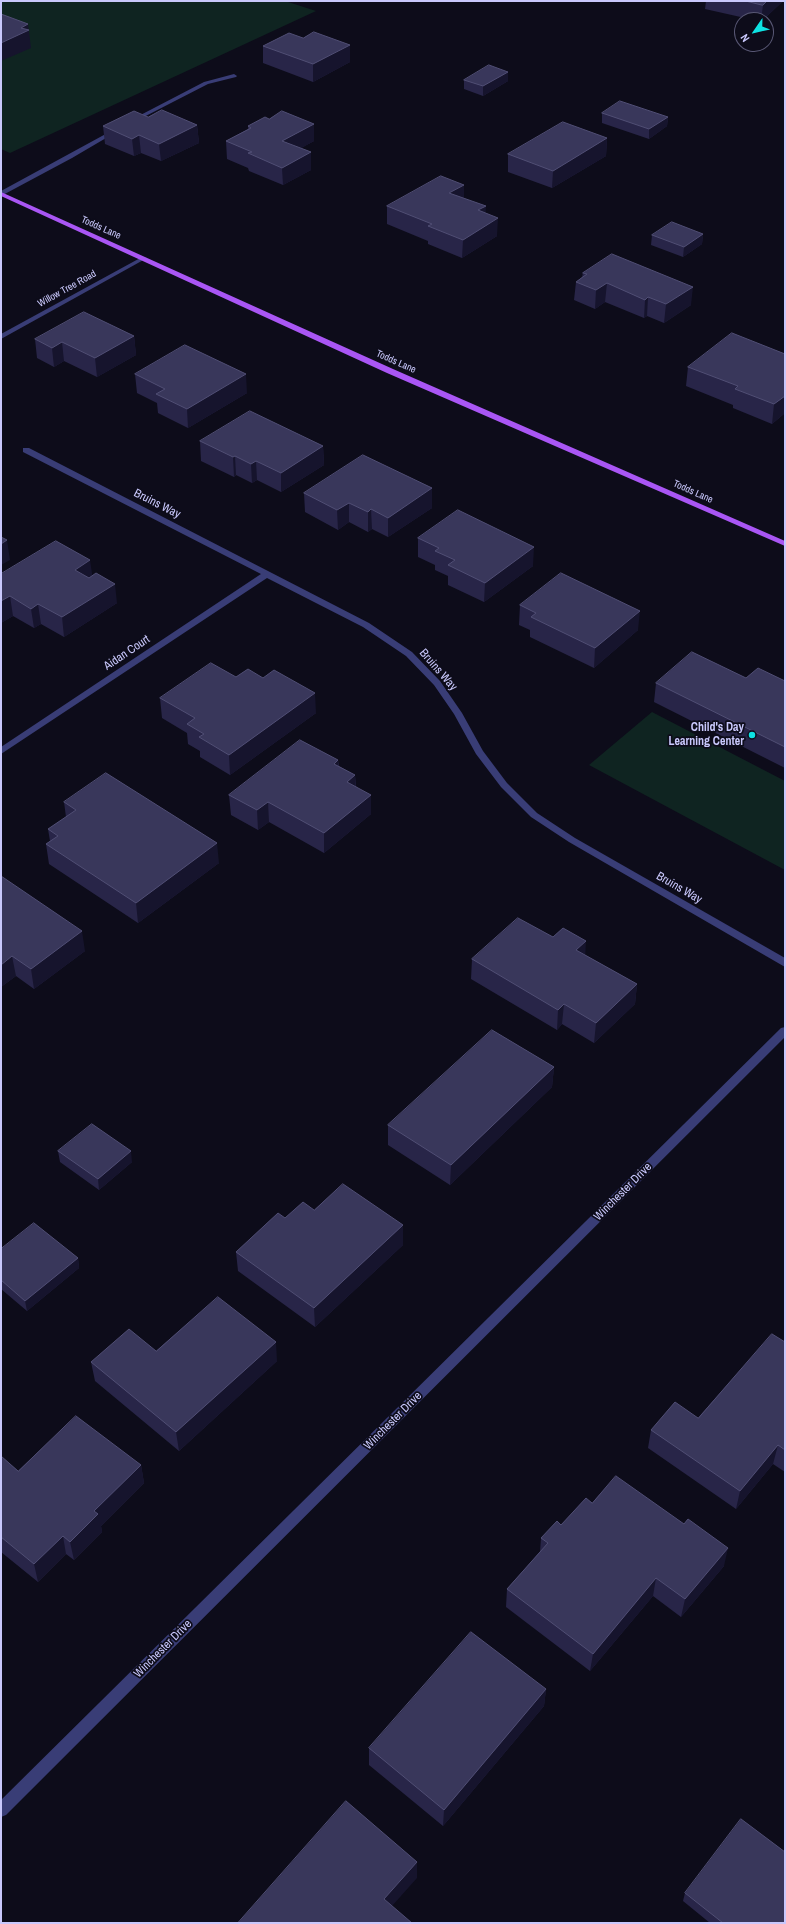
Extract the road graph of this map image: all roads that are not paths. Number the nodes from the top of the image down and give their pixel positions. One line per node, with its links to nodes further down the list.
1 (234, 76): 2 (street)
2 (127, 124)
3 (120, 128): 4 (street)
4 (1, 194): 5 (main road, Todds Lane)
5 (144, 258): 6 (street, Willow Tree Road); 8 (main road, Todds Lane)
6 (1, 337)
7 (26, 450): 9 (street, Bruins Way)
8 (785, 544)
9 (266, 574): 10 (street, Aidan Court); 11 (street, Bruins Way)
10 (1, 751)
11 (785, 963)
12 (785, 1031): 13 (street, Winchester Drive)
13 (1, 1810)

